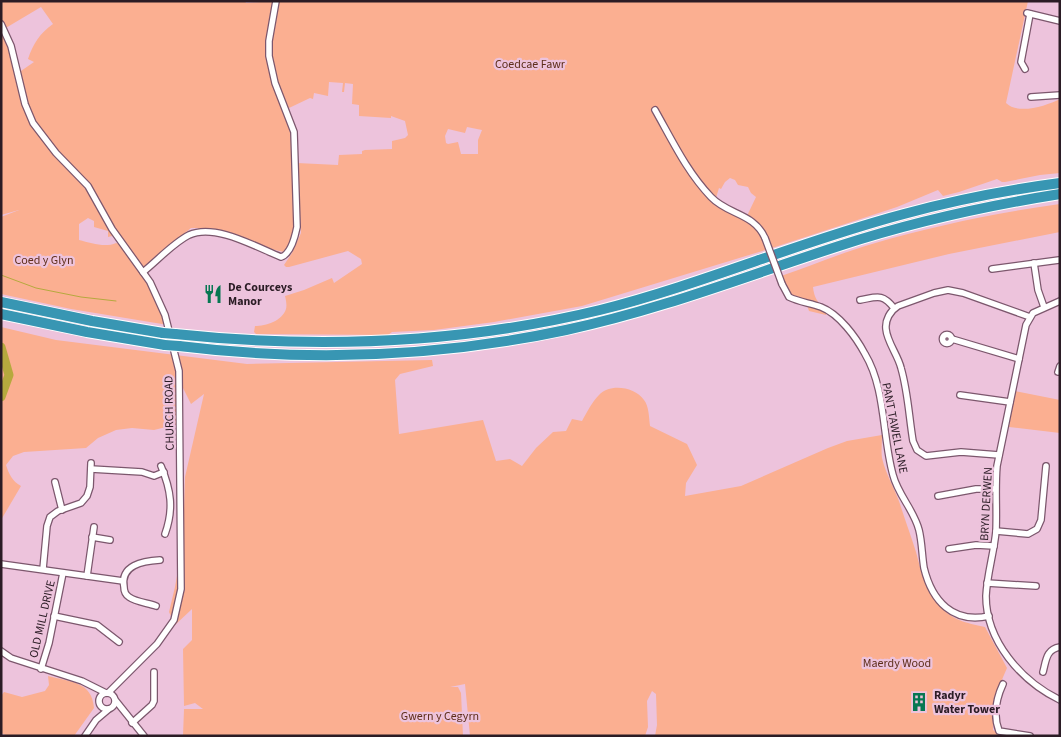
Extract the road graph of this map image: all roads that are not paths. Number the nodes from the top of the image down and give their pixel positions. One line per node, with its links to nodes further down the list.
1 (276, 1): 13 (street)
2 (1060, 21): 4 (street)
3 (1, 24): 13 (street, CHURCH ROAD)
4 (1025, 70)
5 (1060, 95): 6 (street)
6 (1031, 97)
7 (655, 110): 48 (street, PANT TAWEL LANE, bridge)
8 (1060, 183): 16 (highway, bridge)
9 (1060, 194): 19 (highway, bridge)
10 (1059, 260): 11 (street)
11 (1034, 263): 12 (street); 17 (street)
12 (992, 270)
13 (143, 272): 57 (street, CHURCH ROAD)
14 (860, 300): 18 (street)
15 (1060, 301): 17 (street)
16 (1, 302)
17 (1044, 307): 20 (street)
18 (894, 308): 20 (street); 25 (street)
19 (1, 314)
20 (1030, 317): 22 (street, BRYN DERWEN)
21 (952, 339): 22 (street)
22 (1019, 359): 24 (street, BRYN DERWEN)
23 (960, 395): 24 (street)
24 (1010, 402): 25 (street, BRYN DERWEN)
25 (999, 455): 28 (street, BRYN DERWEN)
26 (1046, 466): 32 (street)
27 (54, 482): 30 (street)
28 (995, 490): 29 (street); 32 (street, BRYN DERWEN)
29 (938, 496)
30 (62, 510): 33 (street); 40 (street)
31 (94, 527): 34 (street)
32 (996, 531): 36 (street, BRYN DERWEN)
33 (165, 534)
34 (92, 537): 35 (street); 42 (street)
35 (110, 540)
36 (994, 546): 37 (street); 44 (street, BRYN DERWEN)
37 (949, 550)
38 (160, 560): 43 (street)
39 (1, 564): 40 (street)
40 (43, 569): 41 (street)
41 (63, 573): 42 (street); 47 (street, OLD MILL DRIVE)
42 (87, 576): 43 (street)
43 (123, 581): 46 (street)
44 (987, 583): 45 (street); 48 (street, BRYN DERWEN)
45 (1036, 586)
46 (156, 606)
47 (54, 616): 49 (street); 54 (street, OLD MILL DRIVE)
48 (988, 616): 62 (street, BRYN DERWEN)
49 (111, 636): 50 (street); 51 (street)
50 (106, 641)
51 (119, 642)
52 (1060, 647): 56 (street)
53 (1, 651): 54 (street)
54 (41, 669): 59 (street)
55 (154, 672): 67 (street)
56 (1043, 672)
57 (122, 681): 60 (street, CHURCH ROAD); 61 (street, CHURCH ROAD)
58 (1003, 684): 70 (street)
59 (92, 686): 60 (street); 63 (street)
60 (107, 693): 61 (street); 63 (street)
61 (116, 700): 64 (street); 65 (street)
62 (1060, 700)
63 (99, 702): 64 (street); 66 (street)
64 (110, 709): 65 (street); 66 (street)
65 (126, 715): 67 (street)
66 (96, 720): 68 (street)
67 (132, 722): 69 (street)
68 (86, 736)
69 (144, 736)
70 (1030, 736)

